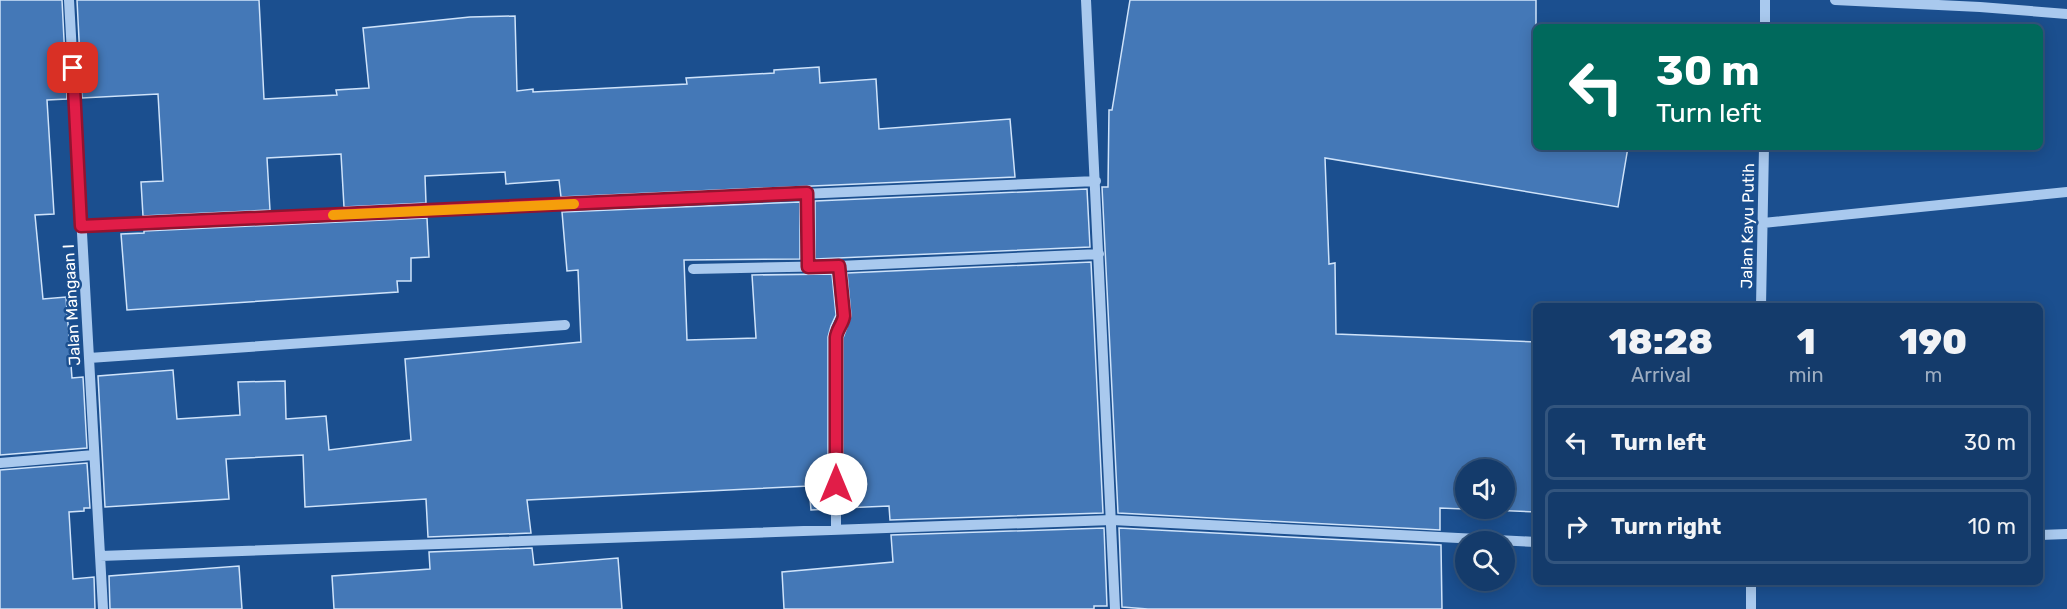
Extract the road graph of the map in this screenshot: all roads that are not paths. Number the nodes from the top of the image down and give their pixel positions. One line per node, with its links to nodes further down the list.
1 (69, 0): 12 (street, Jalan Mangaan I)
2 (1086, 0): 8 (street)
3 (1765, 0): 6 (street)
4 (1835, 0): 5 (street)
5 (2067, 14)
6 (1765, 24)
7 (1764, 150): 11 (street, Jalan Kayu Putih)
8 (1096, 181): 10 (street); 13 (street)
9 (2067, 192): 11 (street)
10 (807, 193): 12 (street); 15 (street)
11 (1763, 223): 17 (street, Jalan Kayu Putih)
12 (81, 226): 19 (street, Jalan Mangaan I)
13 (1099, 254): 14 (street); 22 (street)
14 (839, 266): 15 (street); 23 (street)
15 (808, 267): 16 (street)
16 (693, 270)
17 (1761, 303)
18 (565, 325): 19 (street)
19 (89, 358): 20 (street, Jalan Mangaan I)
20 (94, 454): 21 (street); 27 (street, Jalan Mangaan I)
21 (0, 463)
22 (1112, 520): 23 (street); 26 (street); 30 (street)
23 (836, 530): 27 (street)
24 (2067, 534): 25 (street)
25 (2043, 535)
26 (1533, 542)
27 (100, 556): 29 (street, Jalan Mangaan I)
28 (1751, 585): 31 (street)
29 (103, 609)
30 (1115, 609)
31 (1751, 609)

